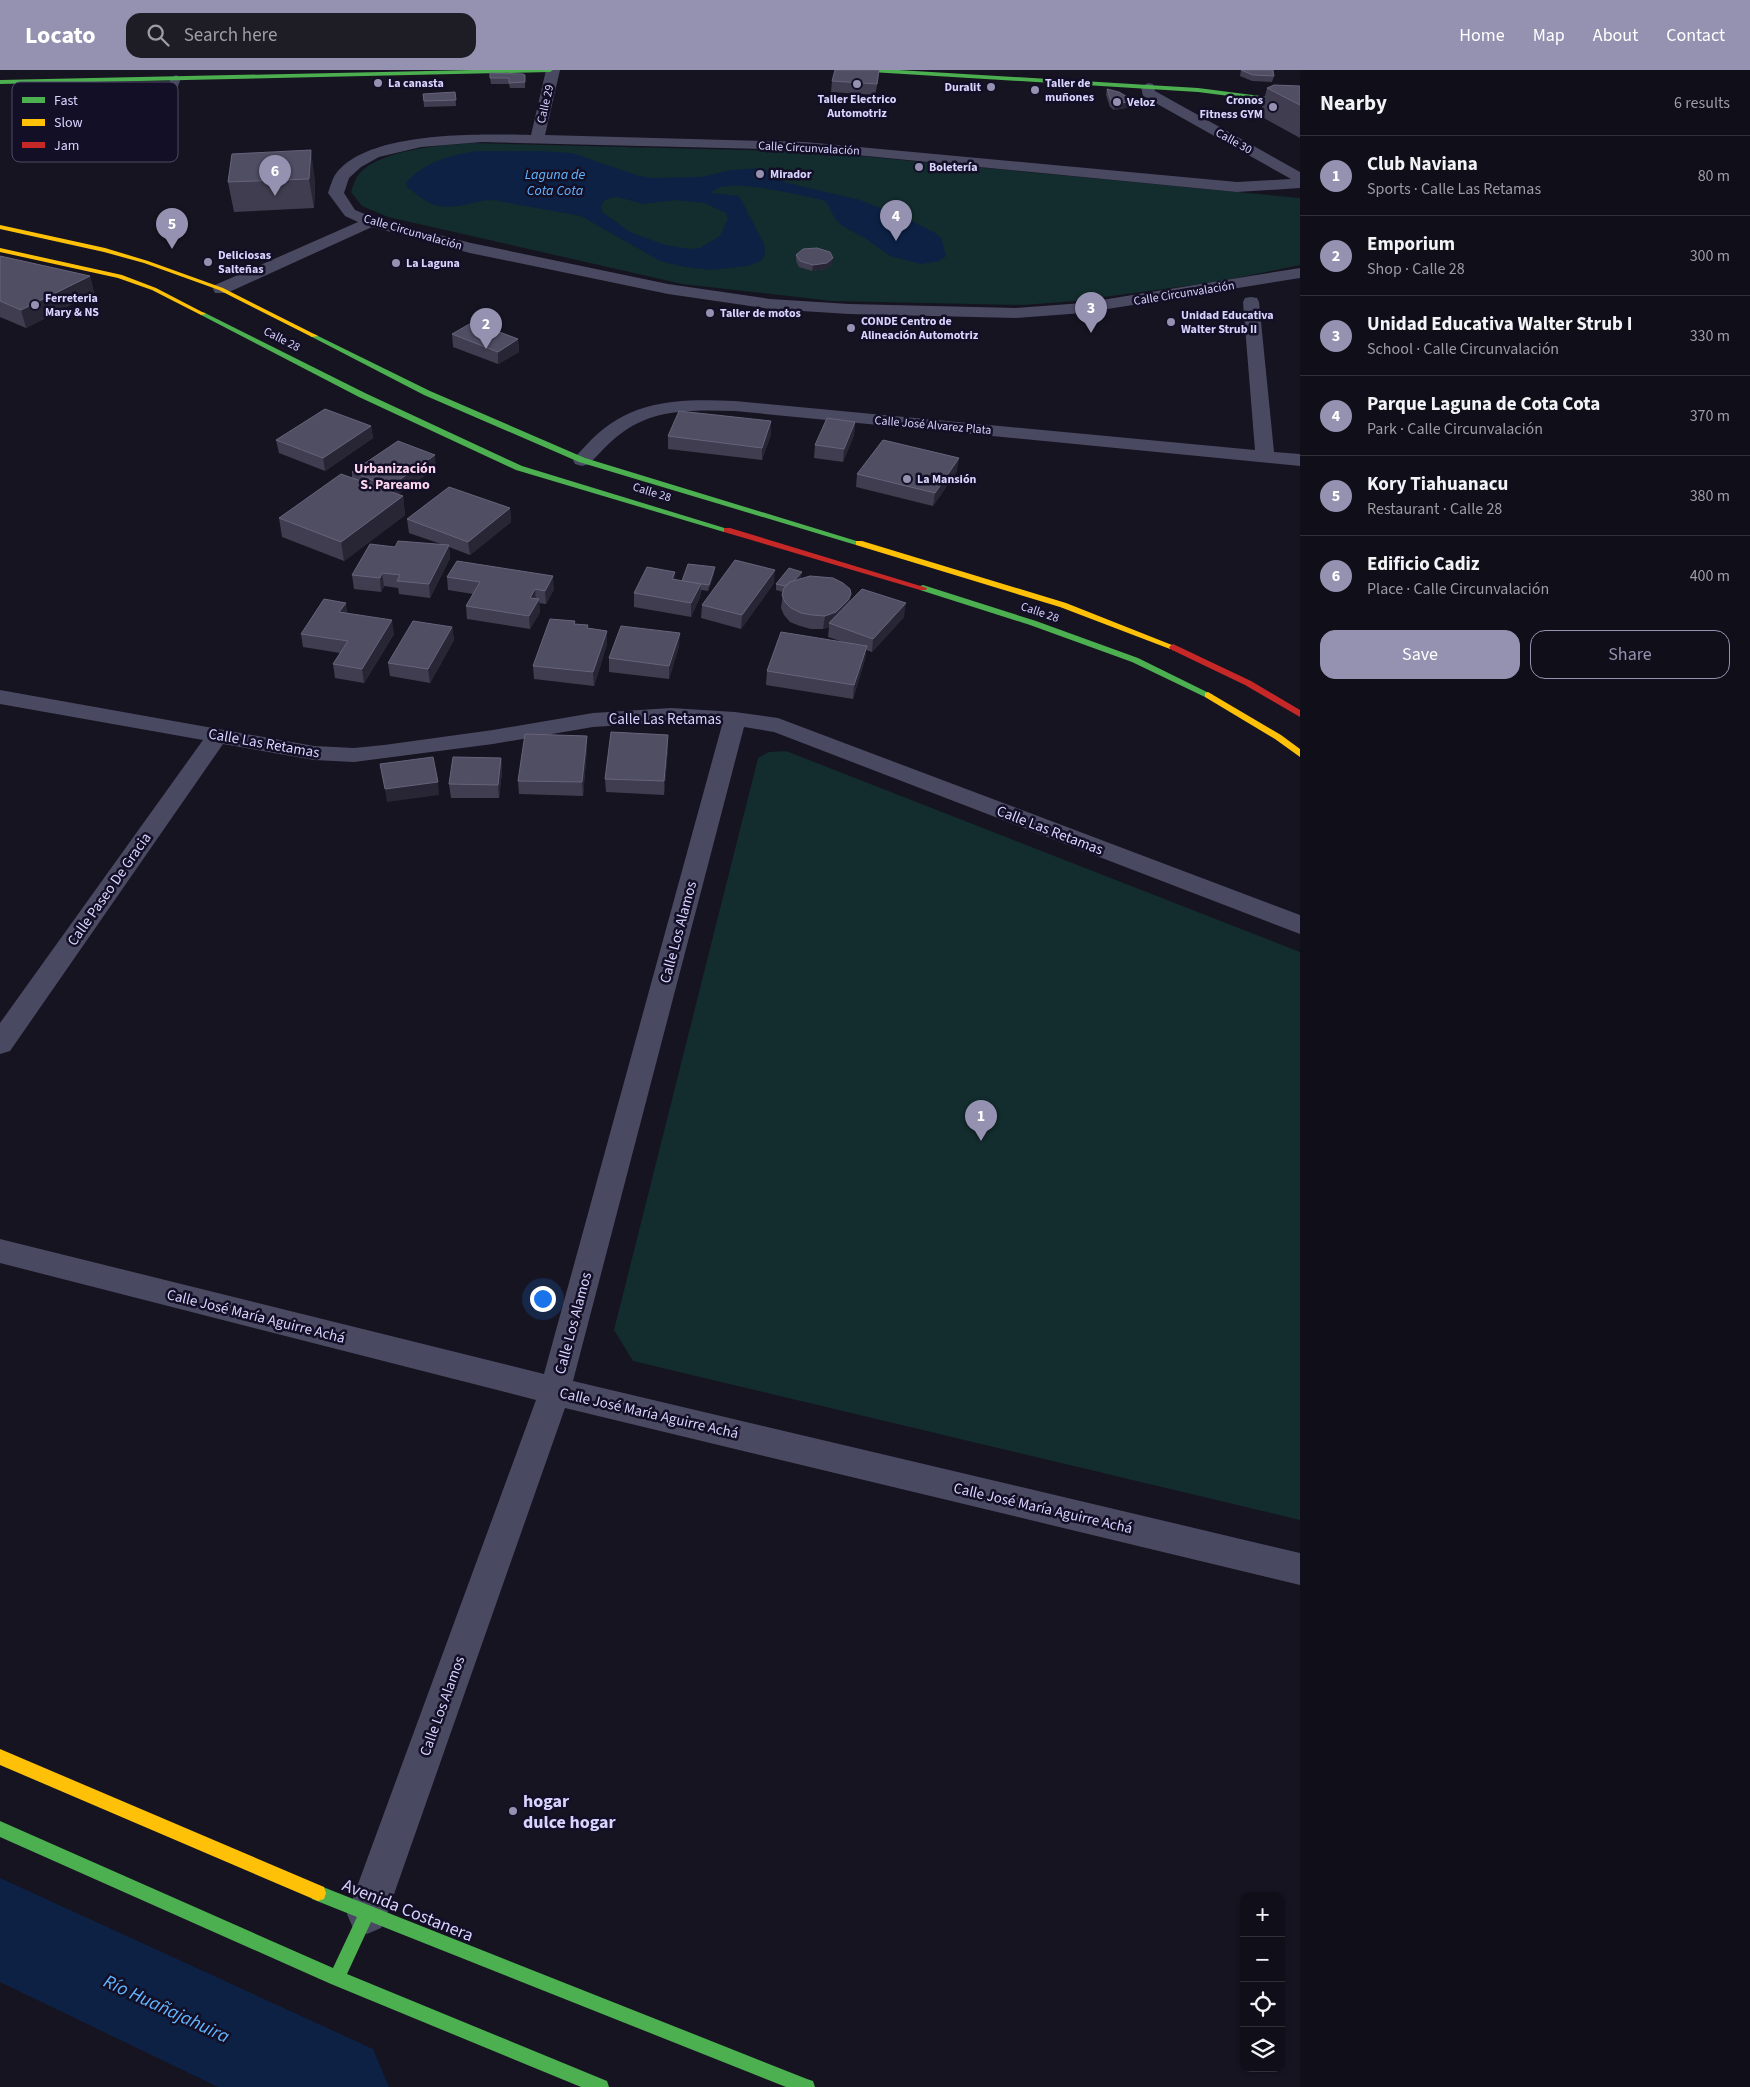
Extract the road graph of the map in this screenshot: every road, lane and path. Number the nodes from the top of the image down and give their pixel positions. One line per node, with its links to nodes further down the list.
1 (551, 70): 4 (main road); 10 (street, Calle 29)
2 (871, 70): 5 (main road)
3 (1056, 70): 5 (main road)
4 (176, 78): 6 (main road); 7 (lane)
5 (1151, 79): 8 (main road); 9 (main road); 11 (street, Calle 30)
6 (0, 82)
7 (174, 82)
8 (1300, 94)
9 (1300, 103)
10 (537, 138): 12 (street, Calle Circunvalación); 13 (street, Calle Circunvalación)
11 (1300, 178)
12 (1300, 183)
13 (371, 222): 16 (street, Calle Circunvalación); 19 (street)
14 (0, 227): 17 (main road, Calle 28)
15 (0, 250): 18 (main road, Calle 28)
16 (1300, 273)
17 (182, 275): 18 (main road); 19 (main road, Calle 28)
18 (154, 289): 24 (main road, Calle 28)
19 (221, 289): 22 (main road, Calle 28)
20 (1251, 302): 21 (street)
21 (1265, 456): 22 (street, Calle José Alvarez Plata); 23 (street, Calle José Alvarez Plata)
22 (582, 460): 24 (main road); 25 (main road, Calle 28)
23 (1300, 460)
24 (559, 481): 26 (main road, Calle 28)
25 (934, 565): 26 (main road); 27 (main road, Calle 28)
26 (916, 586): 29 (main road, Calle 28)
27 (1248, 683): 29 (main road); 30 (main road, Calle 28)
28 (0, 697): 32 (street, Calle Las Retamas)
29 (1223, 704): 33 (main road, Calle 28)
30 (1300, 714)
31 (735, 718): 32 (street, Calle Las Retamas); 34 (street, Calle Las Retamas); 37 (street, Calle Los Alamos)
32 (218, 735): 35 (street, Calle Paseo De Gracia)
33 (1300, 754)
34 (1300, 926)
35 (0, 1044)
36 (0, 1251): 37 (street, Calle José María Aguirre Achá)
37 (555, 1391): 38 (street, Calle José María Aguirre Achá); 41 (street, Calle Los Alamos)
38 (1300, 1569)
39 (0, 1756): 41 (main road, Avenida Costanera)
40 (0, 1829): 42 (main road)
41 (367, 1914): 42 (main road); 44 (main road, Avenida Costanera)
42 (337, 1978): 43 (main road)
43 (602, 2087)
44 (807, 2087)

